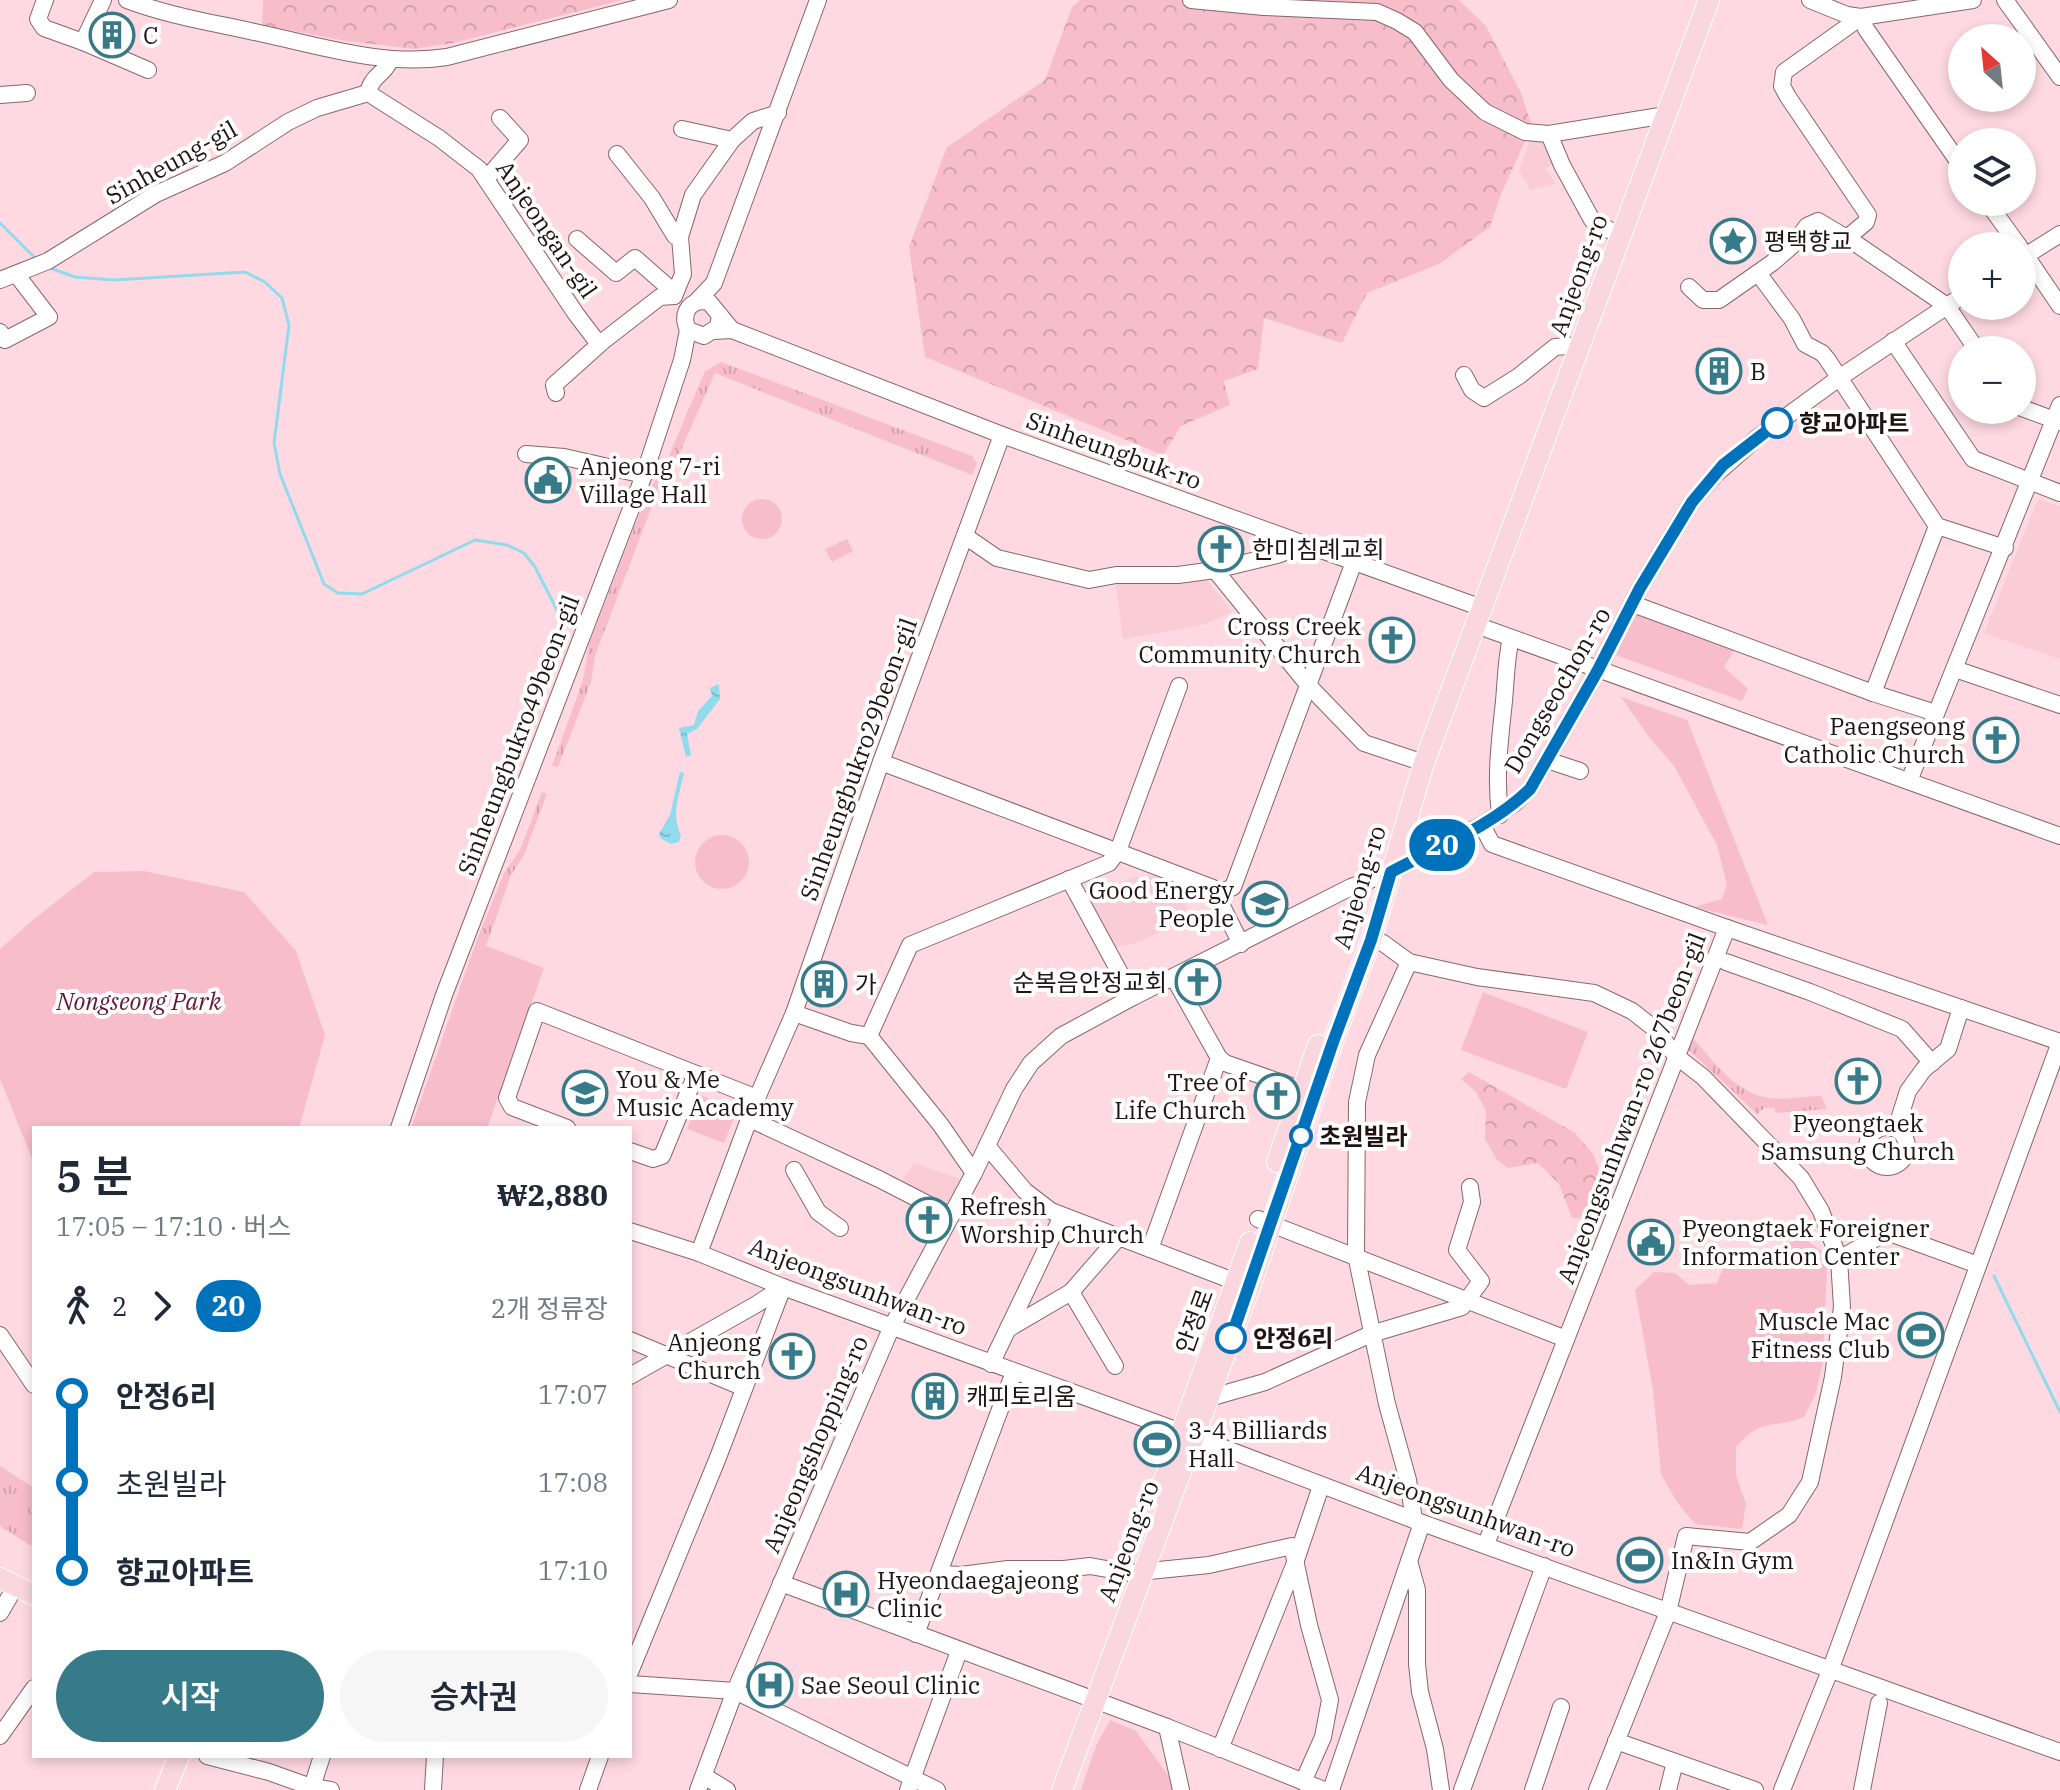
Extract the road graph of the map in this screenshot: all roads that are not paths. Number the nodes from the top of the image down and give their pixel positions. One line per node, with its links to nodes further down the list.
1 (45, 0): 12 (street)
2 (103, 0): 12 (street)
3 (127, 0): 13 (street)
4 (669, 0): 13 (street)
5 (818, 0): 19 (street)
6 (1191, 0): 23 (street)
7 (1709, 0): 20 (main road, Anjeong-ro)
8 (1810, 0): 11 (street)
9 (1973, 0): 11 (street)
10 (2005, 0): 15 (street)
11 (1861, 17): 25 (street); 31 (street)
12 (83, 42): 14 (street)
13 (390, 60): 17 (street)
14 (148, 70)
15 (2060, 77)
16 (27, 93): 18 (street)
17 (368, 93): 27 (street, Anjeongan-gil); 36 (street, Sinheung-gil)
18 (0, 95)
19 (778, 113): 24 (street); 41 (street, Sinheungbukro49beon-gil)
20 (1666, 115): 23 (street); 29 (main road, Anjeong-ro)
21 (500, 118): 27 (street)
22 (682, 129): 24 (street)
23 (1549, 134): 29 (street)
24 (732, 140): 30 (street)
25 (1948, 147)
26 (617, 154): 30 (street)
27 (487, 178): 45 (street, Anjeongan-gil)
28 (2060, 234): 33 (street)
29 (1620, 236): 46 (main road, Anjeong-ro)
30 (680, 237): 38 (street)
31 (1847, 238): 35 (street); 39 (street)
32 (577, 239): 38 (street, Anjeongan-gil)
33 (2036, 245)
34 (2036, 272): 40 (street)
35 (1758, 273): 37 (street); 48 (street)
36 (8, 277): 42 (street)
37 (1689, 287)
38 (672, 296): 41 (street); 45 (street)
39 (1947, 306): 43 (street); 44 (street, Dongseochon-ro)
40 (2060, 306)
41 (704, 318): 52 (street, Sinheungbuk-ro); 54 (street, Sinheungbukro49beon-gil)
42 (0, 332)
43 (1967, 336)
44 (1893, 341): 48 (street, Dongseochon-ro); 55 (street)
45 (602, 342): 49 (street)
46 (1580, 345): 47 (street); 64 (main road, Anjeong-ro)
47 (1464, 375)
48 (1839, 378): 57 (street); 63 (street, Dongseochon-ro)
49 (556, 393)
50 (2036, 411): 51 (street)
51 (2058, 416): 55 (street)
52 (1002, 435): 58 (street, Sinheungbukro29beon-gil); 59 (street, Sinheungbuk-ro)
53 (526, 454): 54 (street)
54 (644, 475): 103 (street, Sinheungbukro49beon-gil)
55 (2031, 481): 56 (street); 60 (street)
56 (2060, 493)
57 (1937, 526): 60 (street); 70 (street)
58 (965, 536): 62 (street); 74 (street, Sinheungbukro29beon-gil)
59 (1304, 545): 61 (street, Sinheungbuk-ro); 62 (street)
60 (2005, 548): 66 (street)
61 (1354, 562): 64 (street, Sinheungbuk-ro); 69 (street)
62 (1215, 570): 69 (street)
63 (1633, 604): 67 (street, Dongseochon-ro); 70 (street, Dongseochon-ro)
64 (1479, 616): 65 (street, Sinheungbuk-ro); 75 (main road, Anjeong-ro)
65 (1511, 638): 67 (street, Sinheungbuk-ro); 78 (street)
66 (1955, 669): 71 (street); 72 (street)
67 (1598, 670): 73 (street, Dongseochon-ro); 77 (street, Sinheungbuk-ro)
68 (1179, 686): 81 (street)
69 (1309, 686): 75 (street); 84 (street)
70 (1873, 693): 72 (street, Dongseochon-ro)
71 (2060, 705)
72 (1936, 713): 77 (street)
73 (1547, 760): 76 (street); 78 (street, Dongseochon-ro)
74 (881, 762): 81 (street); 93 (street, Sinheungbukro29beon-gil)
75 (1424, 763): 82 (main road, Anjeong-ro)
76 (1580, 771)
77 (1909, 781): 80 (street, Sinheungbuk-ro)
78 (1500, 815): 79 (street, Dongseochon-ro)
79 (1482, 825): 82 (street, Dongseochon-ro); 85 (street)
80 (2060, 836)
81 (1118, 851): 83 (street); 84 (street)
82 (1391, 872): 86 (main road, Anjeong-ro); 87 (street, Anjeongshopping-ro); 100 (main road)
83 (1069, 879): 91 (street); 94 (street)
84 (1216, 895): 87 (street)
85 (1727, 928): 92 (street, Anjeongsunhwan-ro 267beon-gil); 96 (street, Anjeongsunhwan-ro 267beon-gil)
86 (1371, 940): 88 (street); 100 (main road, Anjeong-ro)
87 (1241, 944): 90 (street, Anjeongshopping-ro)
88 (1409, 962): 96 (street); 119 (street)
89 (1726, 962): 98 (street)
90 (1174, 978): 91 (street, Anjeongshopping-ro); 97 (street)
91 (1133, 997): 106 (street, Anjeongshopping-ro)
92 (1961, 1008): 95 (street, Anjeongsunhwan-ro 267beon-gil); 98 (street)
93 (794, 1013): 94 (street); 101 (street, Sinheungbukro29beon-gil)
94 (869, 1036): 109 (street)
95 (2060, 1042): 121 (street)
96 (1676, 1056): 120 (street); 130 (street, Anjeongsunhwan-ro 267beon-gil)
97 (1219, 1058): 100 (street); 117 (street)
98 (1932, 1063): 105 (street)
99 (696, 1074): 101 (street); 104 (street); 107 (street)
100 (1309, 1092): 113 (main road, Anjeong-ro)
101 (757, 1098): 102 (street, Sinheungbukro29beon-gil)
102 (750, 1119): 111 (street); 118 (street, Sinheungbukro29beon-gil)
103 (400, 1126)
104 (562, 1126)
105 (1896, 1129)
106 (987, 1146): 109 (street, Anjeongshopping-ro); 112 (street)
107 (632, 1152)
108 (794, 1170): 114 (street)
109 (974, 1173): 111 (street, Anjeongshopping-ro)
110 (1470, 1187): 125 (street)
111 (951, 1216): 126 (street, Anjeongshopping-ro)
112 (1062, 1216): 116 (street); 127 (street)
113 (1264, 1221): 119 (street); 122 (main road, Anjeong-ro)
114 (840, 1228)
115 (632, 1232): 118 (street, Anjeongsunhwan-ro)
116 (1118, 1238): 117 (street); 124 (street)
117 (1150, 1249): 122 (street)
118 (699, 1253): 123 (street, Anjeongsunhwan-ro)
119 (1356, 1255): 125 (street); 128 (street)
120 (1839, 1259): 121 (street); 152 (street)
121 (1978, 1265): 156 (street)
122 (1243, 1285): 139 (main road, Anjeong-ro)
123 (783, 1287): 126 (street, Anjeongsunhwan-ro); 132 (street); 138 (street)
124 (1071, 1292): 127 (street); 134 (street)
125 (1468, 1299): 128 (street); 130 (street)
126 (892, 1326): 133 (street, Anjeongsunhwan-ro); 149 (street, Anjeongshopping-ro)
127 (1008, 1329): 133 (street)
128 (1371, 1334): 139 (street); 142 (street)
129 (0, 1335): 137 (street)
130 (1566, 1339): 143 (street, Anjeongsunhwan-ro 267beon-gil)
131 (632, 1341): 132 (street)
132 (668, 1356): 136 (street); 138 (street)
133 (991, 1364): 135 (street, Anjeongsunhwan-ro)
134 (1115, 1366)
135 (1014, 1372): 140 (street, Anjeongsunhwan-ro); 148 (street)
136 (632, 1375)
137 (32, 1382)
138 (744, 1388): 155 (street)
139 (1202, 1396): 140 (main road, Anjeong-ro)
140 (1188, 1435): 141 (street, Anjeongsunhwan-ro); 147 (main road, Anjeong-ro)
141 (1321, 1486): 142 (street, Anjeongsunhwan-ro); 145 (street)
142 (1418, 1521): 143 (street, Anjeongsunhwan-ro); 144 (street)
143 (1486, 1544): 146 (street, Anjeongsunhwan-ro)
144 (1409, 1561): 190 (street); 191 (street)
145 (1295, 1563): 147 (street); 166 (street); 175 (street)
146 (1544, 1566): 152 (street, Anjeongsunhwan-ro); 192 (street)
147 (1137, 1572): 148 (street); 160 (main road, Anjeong-ro)
148 (939, 1574): 153 (street)
149 (781, 1583): 153 (street); 159 (street, Anjeongshopping-ro)
150 (2, 1594): 151 (main road)
151 (32, 1601)
152 (1668, 1612): 156 (street, Anjeongsunhwan-ro); 165 (street)
153 (916, 1634): 154 (street)
154 (959, 1651): 160 (street); 177 (street)
155 (632, 1667)
156 (1831, 1668): 167 (street, Anjeongsunhwan-ro); 197 (street)
157 (632, 1684): 159 (street)
158 (32, 1691): 164 (street)
159 (735, 1691): 176 (street, Anjeongshopping-ro); 177 (street)
160 (1089, 1700): 163 (street); 186 (main road); 187 (main road, Anjeong-ro)
161 (1879, 1703): 198 (street)
162 (1561, 1707): 193 (street)
163 (1167, 1727): 166 (street); 188 (street)
164 (0, 1736)
165 (1616, 1741): 174 (street); 194 (street)
166 (1220, 1749): 175 (street)
167 (2060, 1752)
168 (164, 1758): 179 (main road)
169 (178, 1758): 180 (main road)
170 (215, 1758): 178 (street)
171 (321, 1758): 178 (street)
172 (435, 1758): 182 (street)
173 (599, 1758): 183 (street)
174 (1675, 1762): 195 (street); 196 (street)
175 (1303, 1782): 189 (street)
176 (701, 1783): 184 (street)
177 (910, 1784): 185 (street)
178 (311, 1788): 181 (street)
179 (152, 1790)
180 (165, 1790)
181 (331, 1790)
182 (433, 1790)
183 (588, 1790)
184 (727, 1790)
185 (937, 1790)
186 (1049, 1790)
187 (1062, 1790)
188 (1181, 1790)
189 (1324, 1790)
190 (1331, 1790)
191 (1441, 1790)
192 (1462, 1790)
193 (1533, 1790)
194 (1597, 1790)
195 (1668, 1790)
196 (1755, 1790)
197 (1782, 1790)
198 (1862, 1790)

